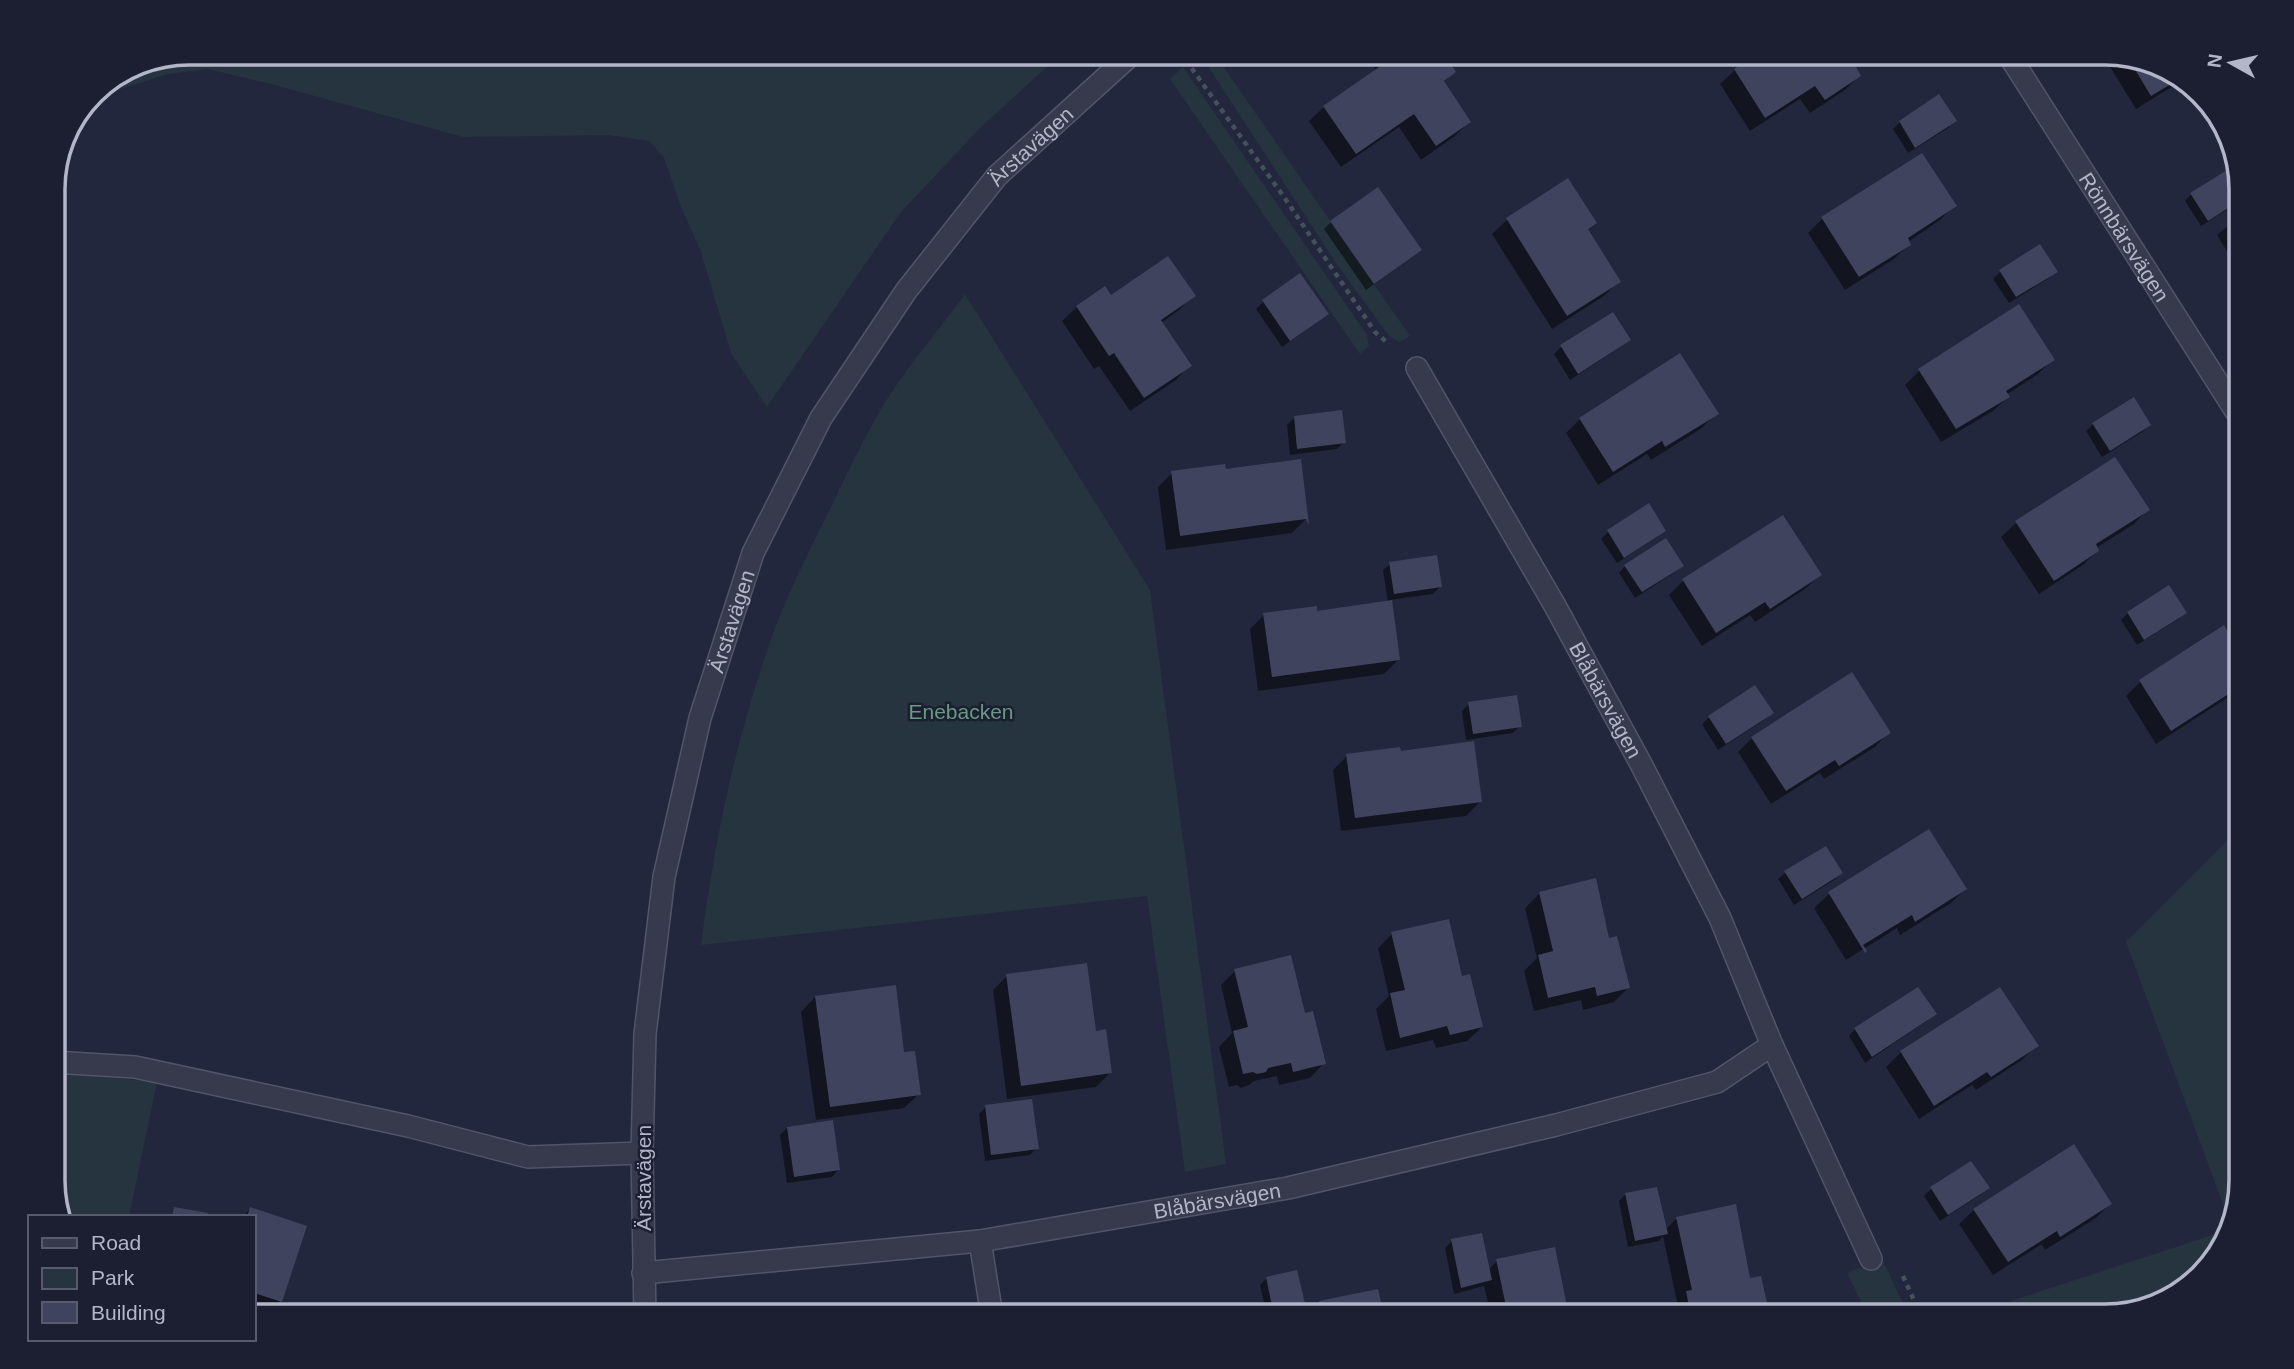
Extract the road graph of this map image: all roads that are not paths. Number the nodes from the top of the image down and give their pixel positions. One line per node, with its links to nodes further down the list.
1 (1120, 65): 7 (street, Ärstavägen)
2 (2015, 65): 4 (street, Rönnbärsvägen)
3 (1417, 368): 5 (street, Blåbärsvägen)
4 (2229, 400)
5 (1772, 1045): 8 (street, Blåbärsvägen); 9 (street, Blåbärsvägen)
6 (65, 1063): 7 (street)
7 (642, 1153): 10 (street, Ärstavägen)
8 (980, 1241): 10 (street, Blåbärsvägen); 12 (street)
9 (1871, 1259)
10 (643, 1273): 11 (street, Ärstavägen)
11 (644, 1304)
12 (990, 1304)

